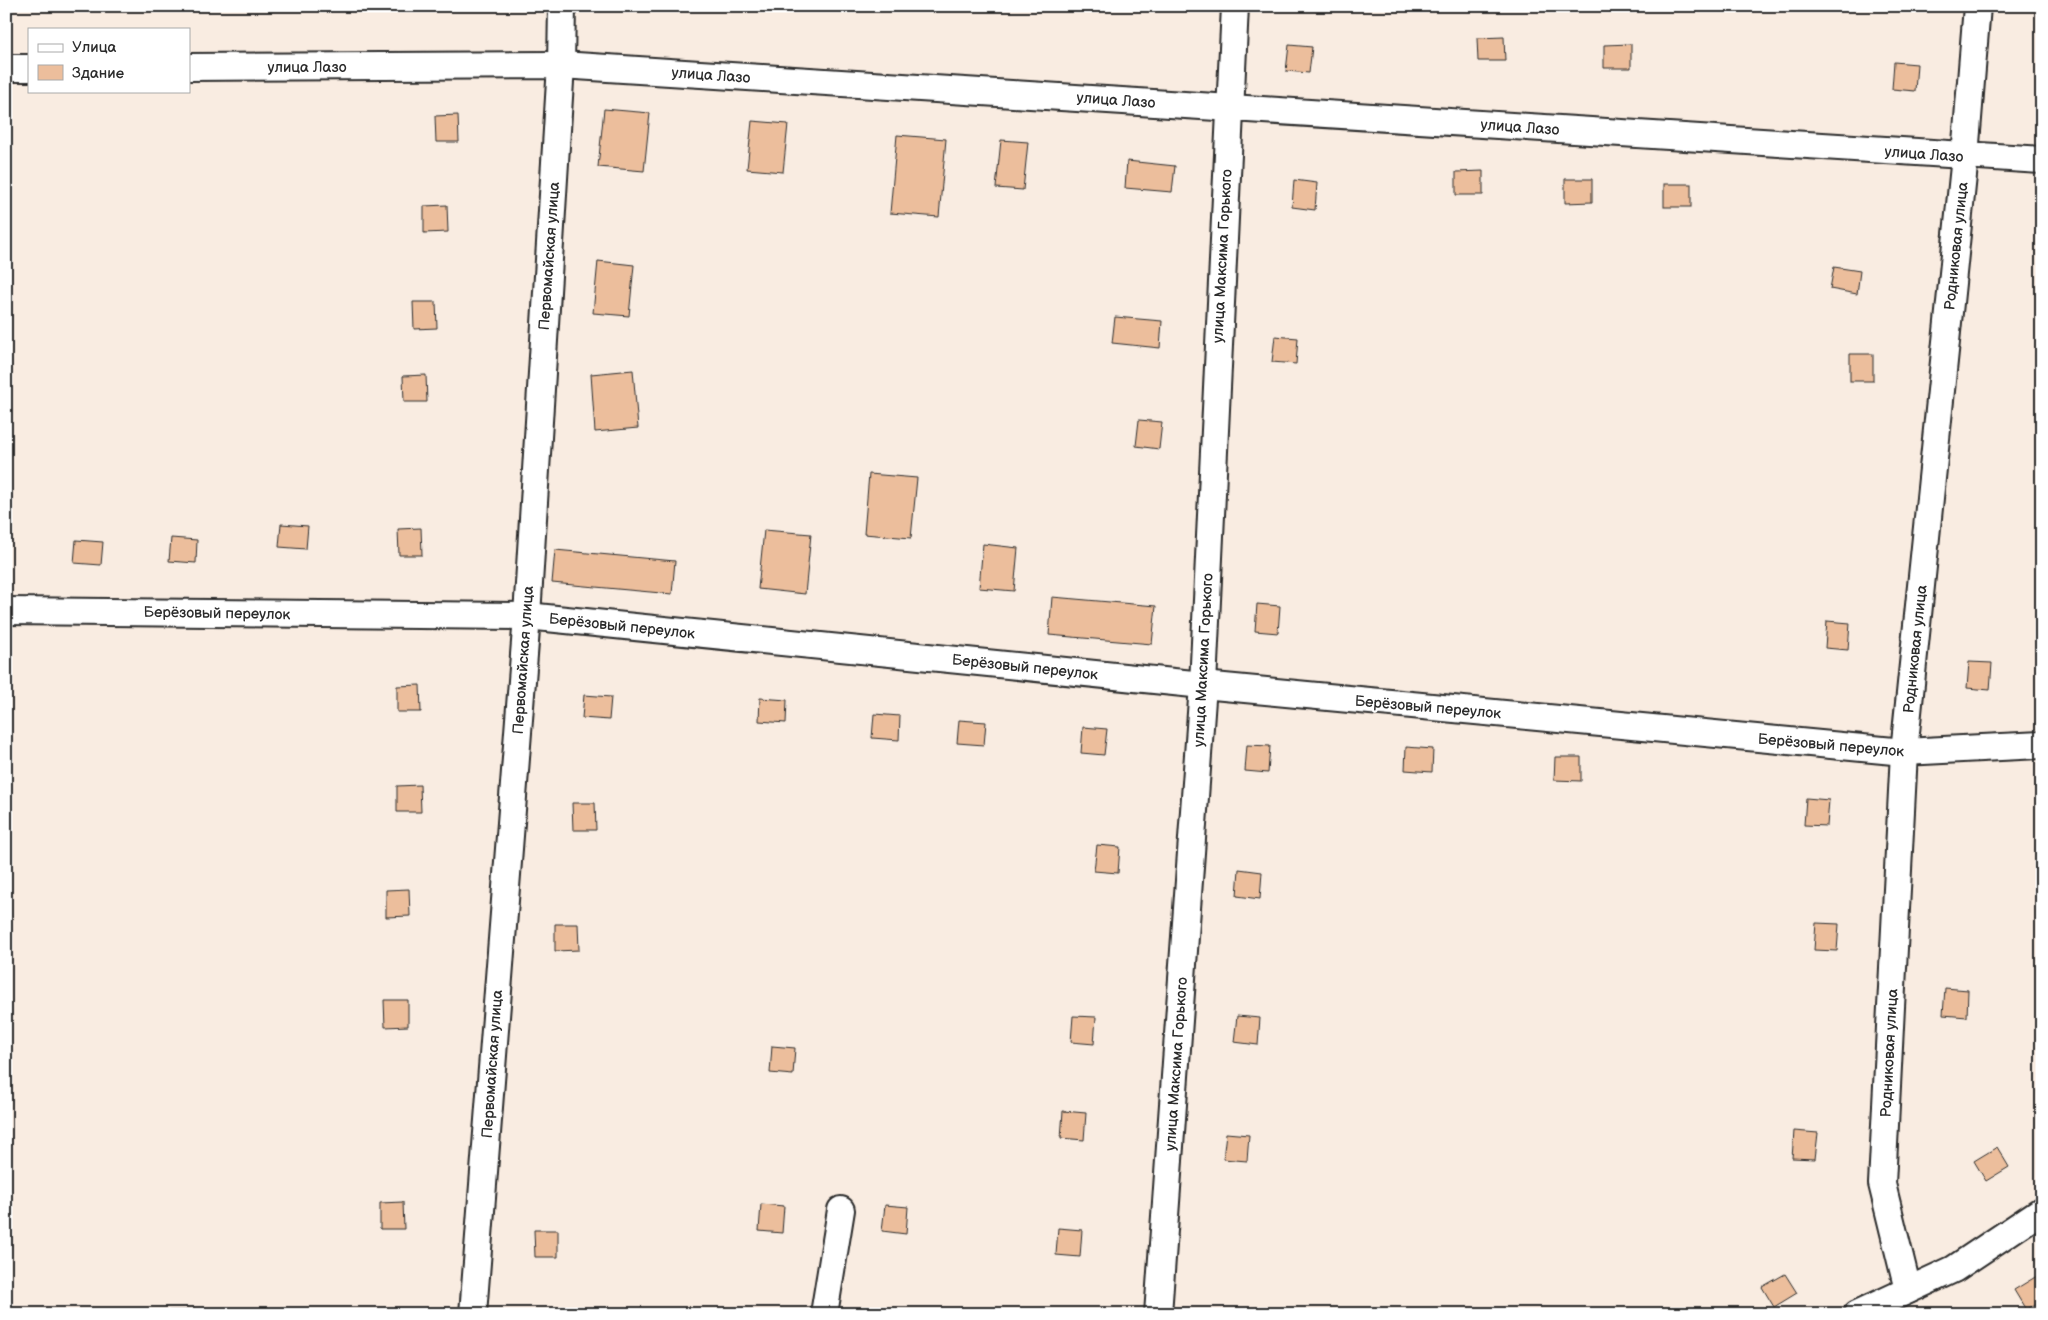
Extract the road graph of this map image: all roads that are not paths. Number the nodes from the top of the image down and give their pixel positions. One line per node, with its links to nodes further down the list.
1 (562, 6): 4 (street, Первомайская улица)
2 (1235, 6): 8 (street, улица Максима Горького)
3 (1977, 6): 9 (street, Родниковая улица)
4 (561, 65): 5 (street, улица Лазо); 8 (street, улица Лазо); 12 (street, Первомайская улица)
5 (190, 67)
6 (6, 68): 7 (street)
7 (28, 68)
8 (1229, 107): 9 (street, улица Лазо); 13 (street, улица Максима Горького)
9 (1965, 156): 10 (street, улица Лазо); 15 (street, Родниковая улица)
10 (2042, 160)
11 (6, 611): 12 (street, Берёзовый переулок)
12 (526, 616): 13 (street, Берёзовый переулок); 19 (street, Первомайская улица)
13 (1202, 685): 15 (street, Берёзовый переулок); 21 (street, улица Максима Горького)
14 (2042, 745): 15 (street, Берёзовый переулок)
15 (1904, 752): 18 (street, Родниковая улица)
16 (841, 1210): 20 (street)
17 (2042, 1210): 18 (street)
18 (1908, 1290): 22 (street)
19 (473, 1314)
20 (824, 1314)
21 (1158, 1314)
22 (1857, 1314)

